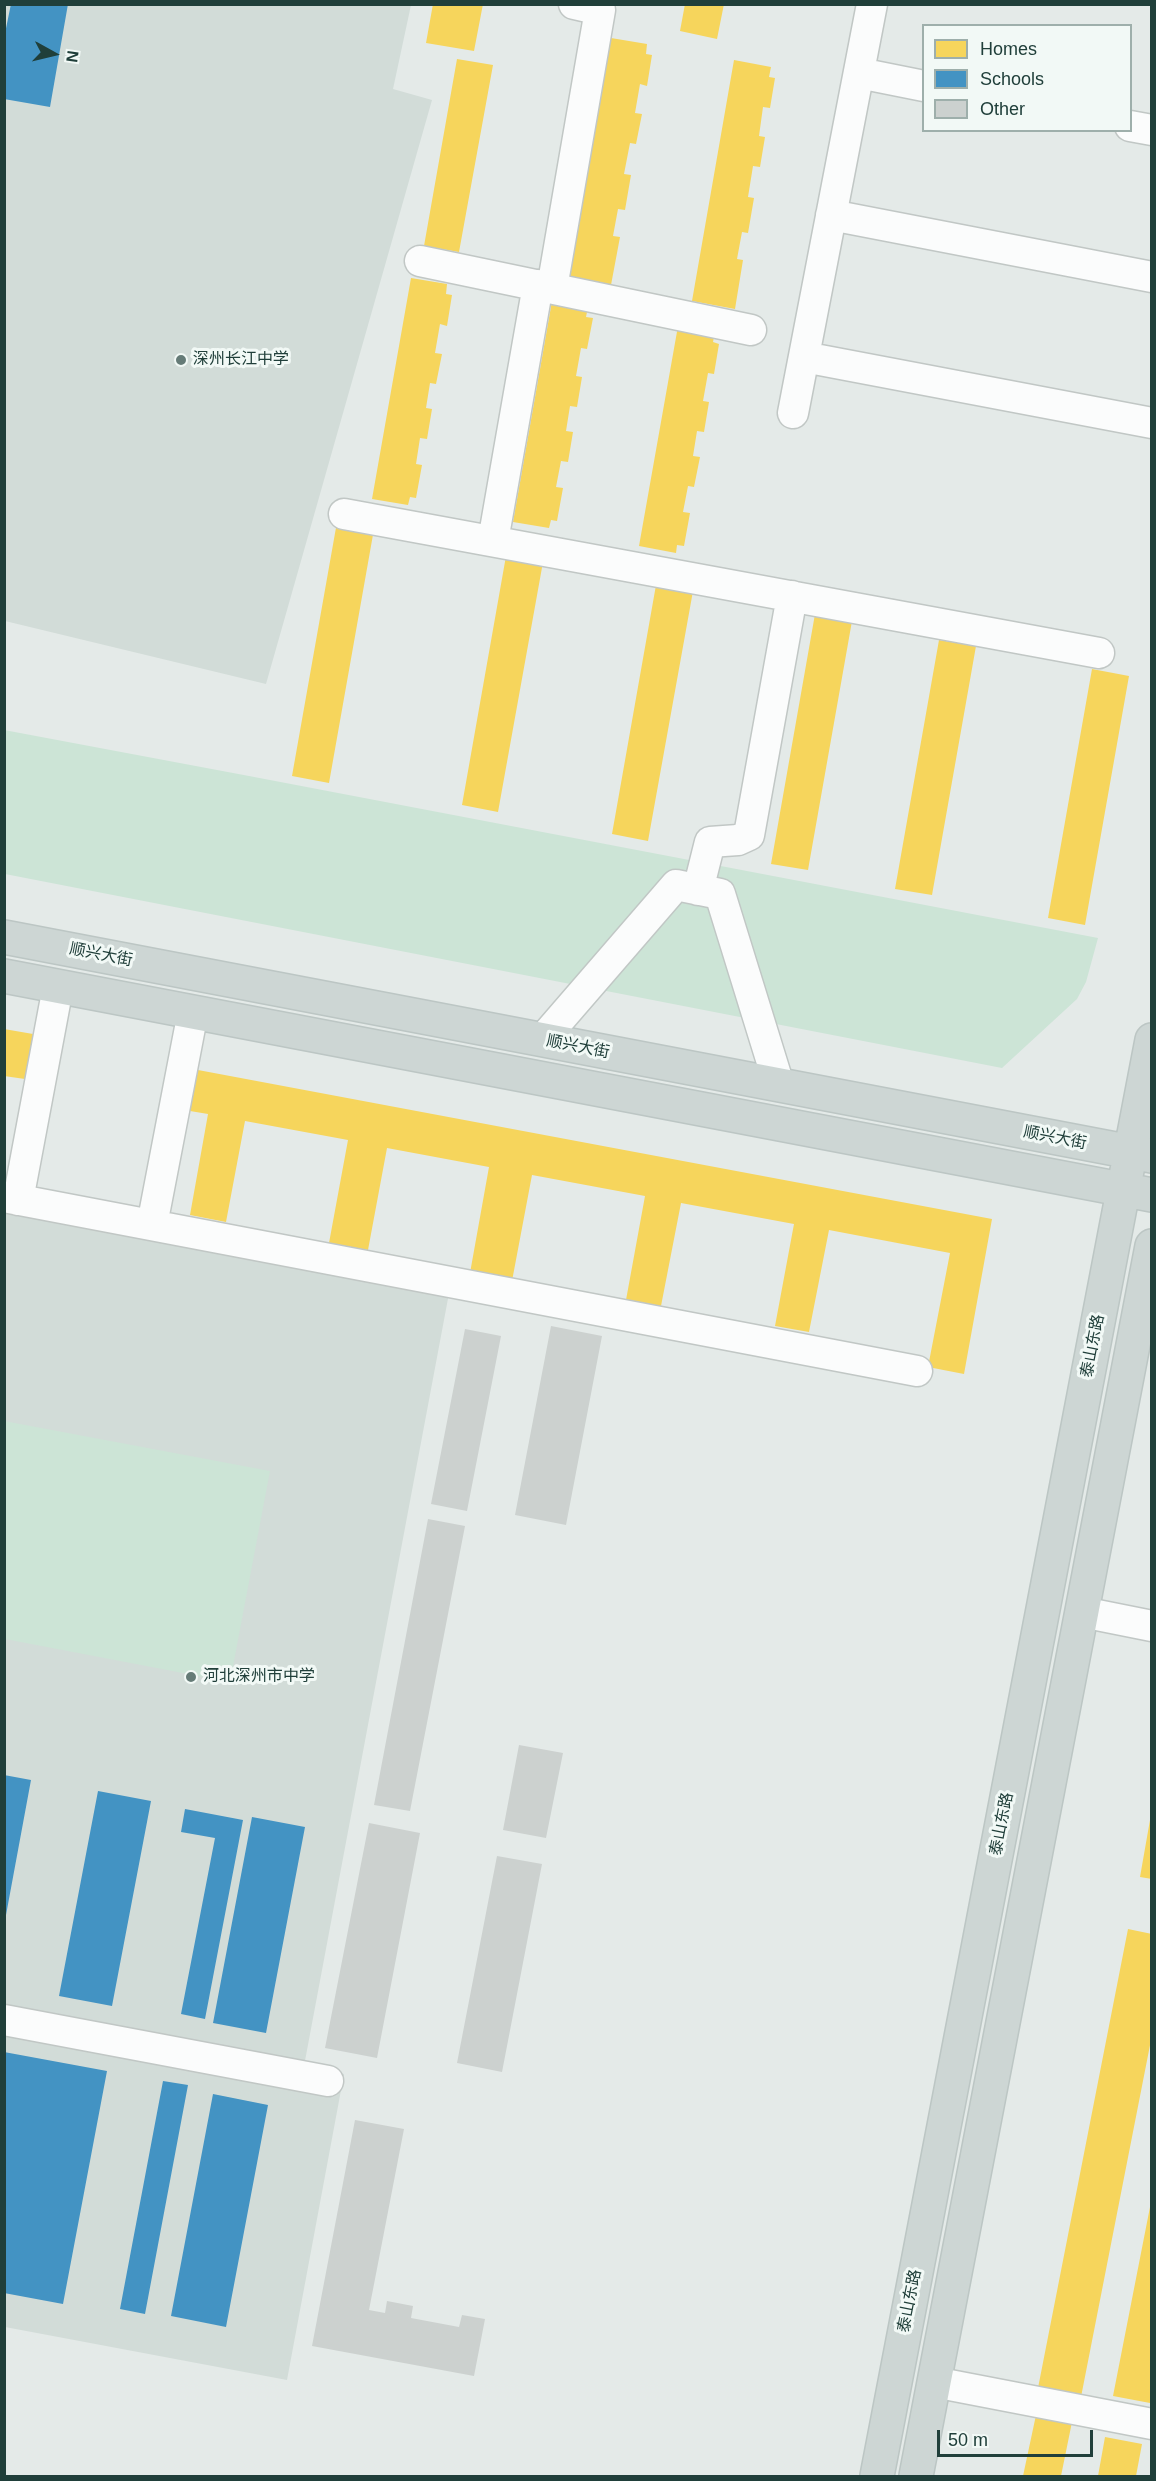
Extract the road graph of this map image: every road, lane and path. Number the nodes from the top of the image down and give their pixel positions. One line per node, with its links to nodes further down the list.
1 (574, 4): 10 (street)
2 (872, 4): 3 (street)
3 (859, 73): 4 (street); 7 (street)
4 (922, 86)
5 (1132, 126): 6 (street)
6 (1152, 130)
7 (831, 215): 9 (street); 12 (street)
8 (420, 261): 10 (street)
9 (1152, 277)
10 (545, 287): 11 (street); 16 (street)
11 (751, 330)
12 (804, 357): 13 (street); 14 (street)
13 (793, 413)
14 (1152, 423)
15 (344, 514): 16 (street)
16 (493, 542): 17 (street)
17 (792, 597): 18 (street); 19 (street)
18 (1099, 653)
19 (698, 890): 24 (street); 26 (street)
20 (4, 937): 24 (main road, 顺兴大街)
21 (4, 976): 22 (main road)
22 (58, 987): 23 (main road); 28 (street)
23 (193, 1012): 27 (main road); 29 (street)
24 (542, 1040): 26 (main road, 顺兴大街)
25 (1152, 1040): 27 (main road, 泰山东路)
26 (779, 1085): 27 (main road, 顺兴大街)
27 (1136, 1173): 38 (main road, 泰山东路)
28 (11, 1199): 29 (street)
29 (152, 1225): 31 (street)
30 (1152, 1246): 32 (main road)
31 (917, 1371)
32 (1082, 1612): 33 (street); 36 (main road)
33 (1152, 1626)
34 (4, 2020): 35 (street)
35 (328, 2081)
36 (934, 2382): 37 (street); 39 (main road)
37 (1152, 2424)
38 (877, 2476)
39 (916, 2476)

